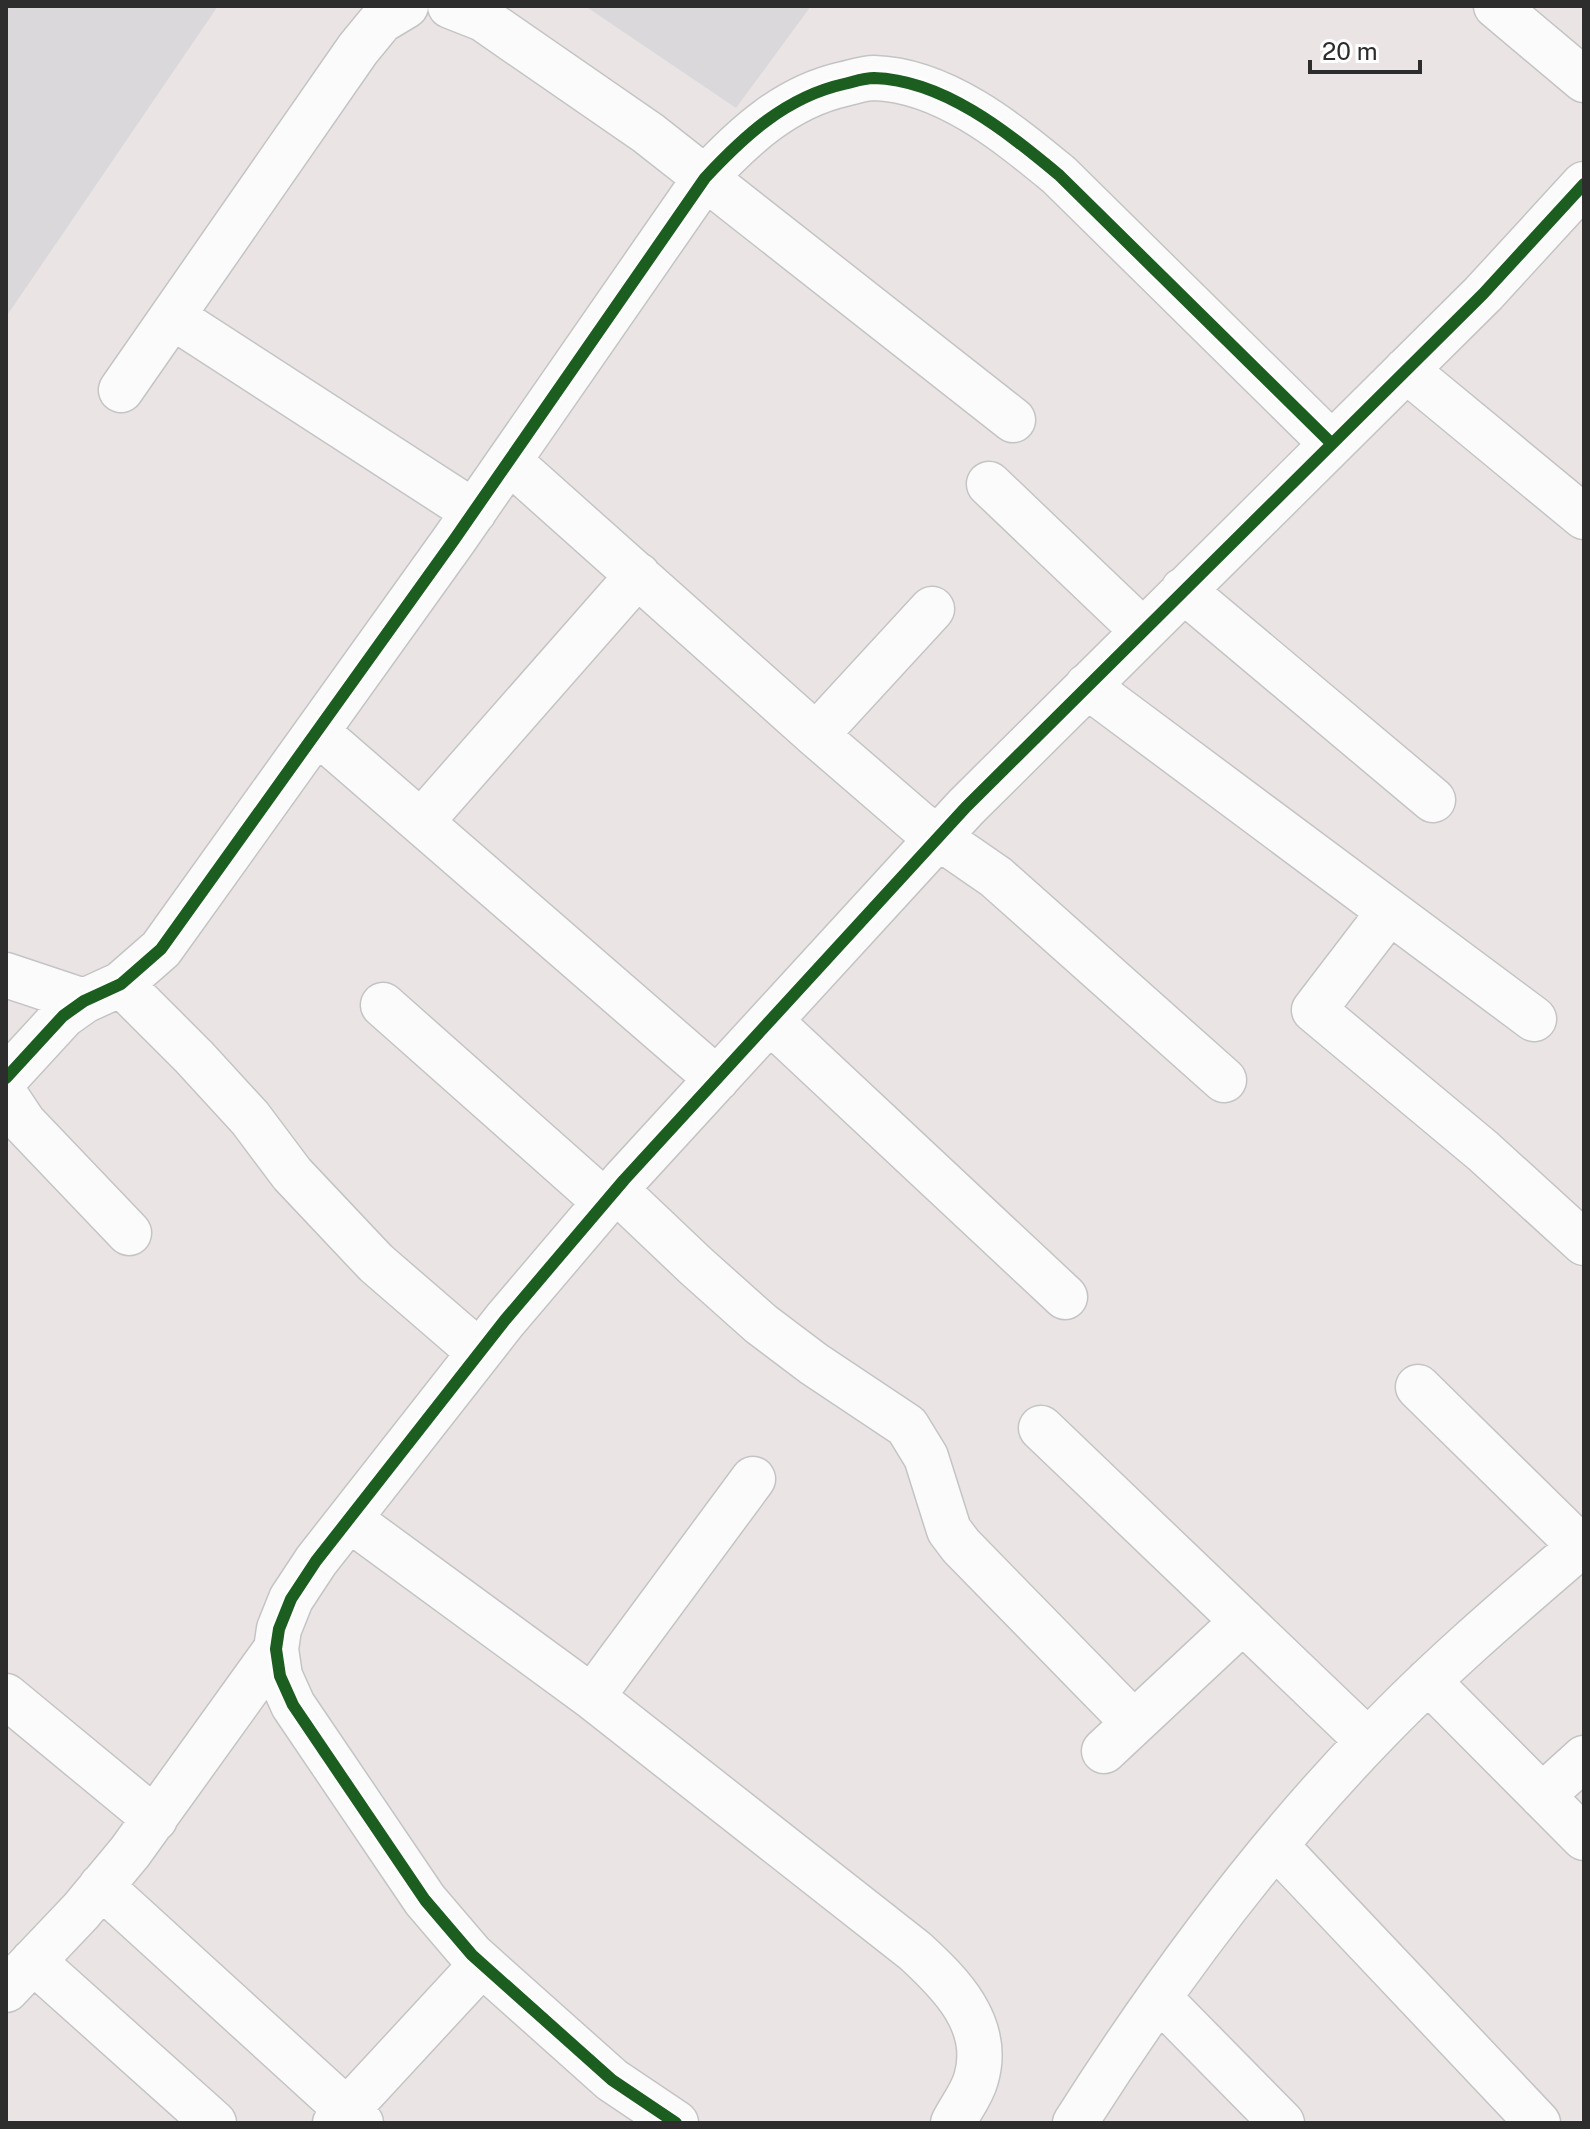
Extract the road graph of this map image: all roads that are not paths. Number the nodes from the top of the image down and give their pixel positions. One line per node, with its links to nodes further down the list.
1 (406, 6): 7 (street)
2 (450, 6): 5 (street)
3 (1496, 6): 4 (street)
4 (1584, 80)
5 (705, 178): 10 (street); 11 (street); 12 (street)
6 (1584, 184): 8 (street)
7 (173, 317): 9 (street); 14 (street)
8 (1406, 370): 11 (street); 15 (street)
9 (121, 390)
10 (1013, 420)
11 (1331, 443): 17 (street)
12 (509, 461): 14 (street); 16 (street)
13 (989, 484): 19 (street)
14 (474, 512): 21 (street)
15 (1584, 517)
16 (638, 575): 22 (street); 24 (street)
17 (1183, 590): 19 (street); 23 (street)
18 (932, 609): 22 (street)
19 (1143, 631): 20 (street)
20 (1087, 686): 25 (street); 26 (street)
21 (317, 732): 24 (street); 28 (street)
22 (816, 735): 25 (street)
23 (1433, 800)
24 (421, 822): 33 (street)
25 (938, 838): 31 (street); 34 (street)
26 (1389, 912): 30 (street); 38 (street)
27 (6, 975): 28 (street)
28 (102, 993): 32 (street); 40 (street)
29 (383, 1005): 36 (street)
30 (1534, 1019)
31 (770, 1021): 33 (street); 39 (street)
32 (6, 1078)
33 (717, 1079): 36 (street)
34 (1224, 1080)
35 (6, 1096): 37 (street)
36 (611, 1196): 40 (street); 46 (street)
37 (129, 1233)
38 (1584, 1243)
39 (1065, 1297)
40 (479, 1352): 44 (street)
41 (1418, 1387): 45 (street)
42 (1041, 1428): 46 (street)
43 (753, 1479): 50 (street)
44 (349, 1519): 47 (street); 50 (street)
45 (1582, 1544): 48 (street)
46 (1243, 1621): 51 (street)
47 (276, 1649): 54 (street); 58 (street)
48 (1428, 1681): 51 (street); 53 (street)
49 (6, 1696): 54 (street)
50 (592, 1697): 64 (street)
51 (1368, 1741): 56 (street)
52 (1584, 1758): 53 (street)
53 (1542, 1796): 55 (street)
54 (155, 1819): 57 (street)
55 (1584, 1838)
56 (1276, 1846): 60 (street); 67 (street)
57 (101, 1886): 59 (street); 61 (street)
58 (482, 1964): 61 (street); 63 (street)
59 (20, 1975): 62 (street)
60 (1159, 1998): 65 (street); 66 (street)
61 (348, 2119)
62 (214, 2123)
63 (676, 2123)
64 (953, 2123)
65 (1075, 2123)
66 (1282, 2123)
67 (1538, 2123)

